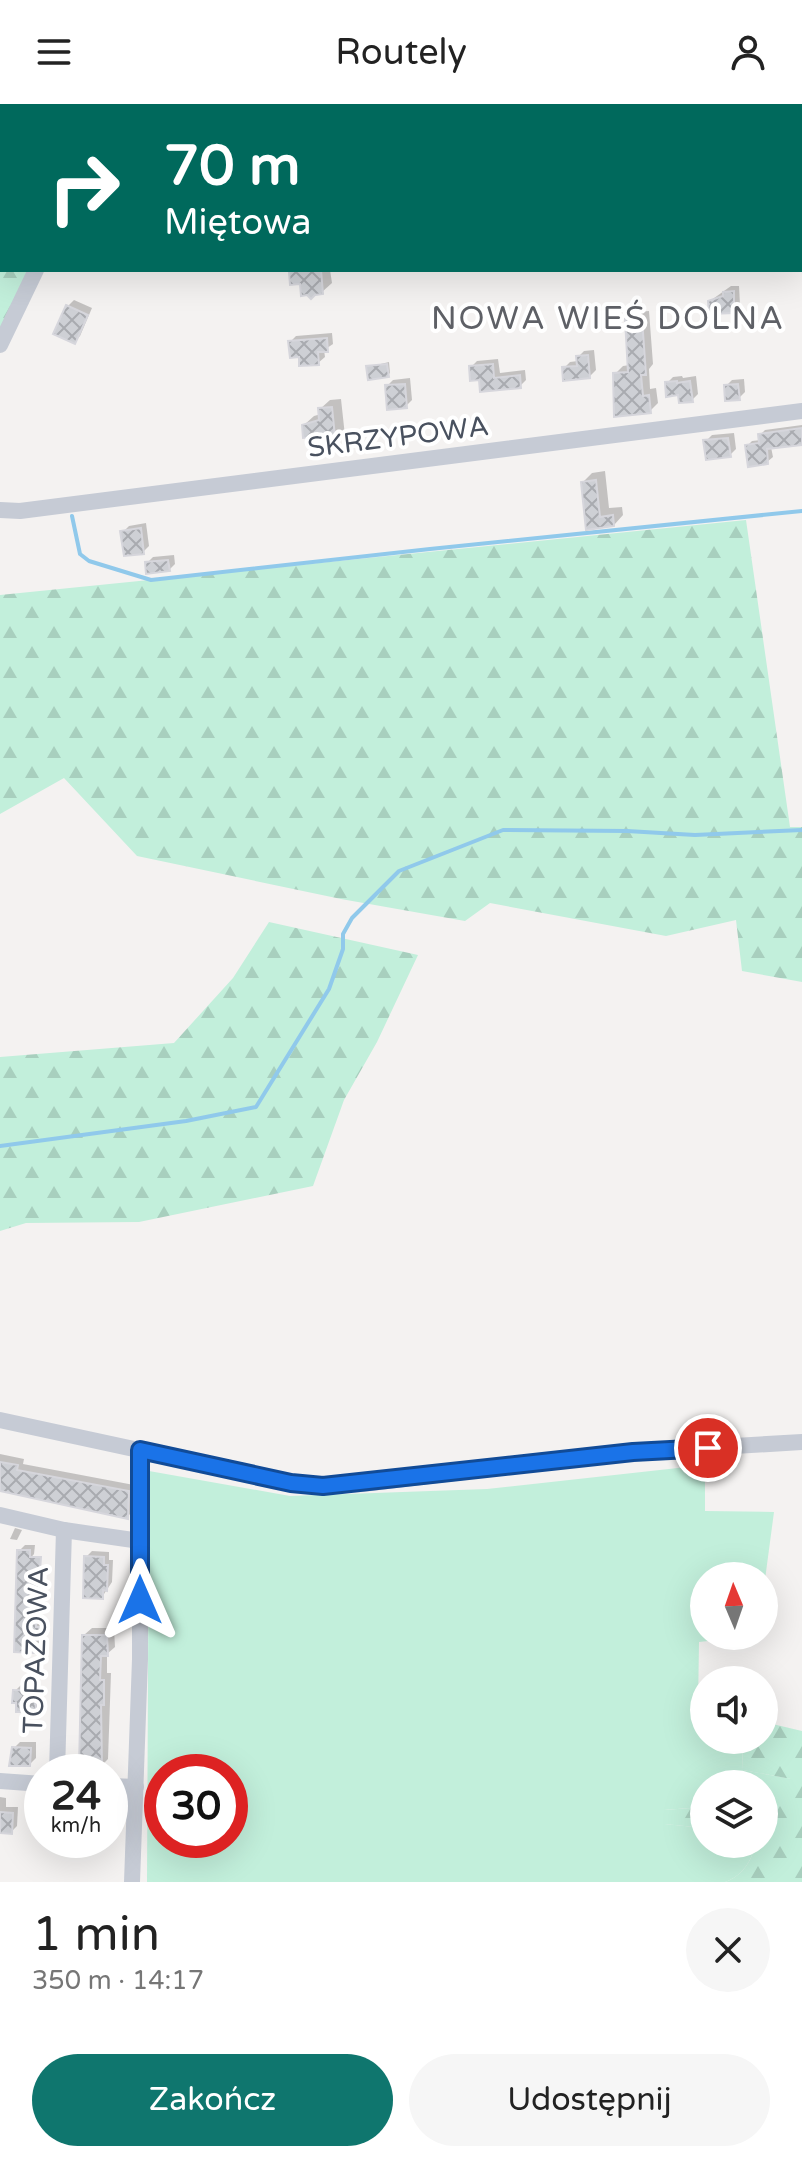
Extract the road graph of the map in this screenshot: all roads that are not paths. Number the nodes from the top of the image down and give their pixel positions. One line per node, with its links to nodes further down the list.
1 (35, 272): 2 (street)
2 (0, 345)
3 (802, 411): 4 (street, SKRZYPOWA)
4 (0, 510)
5 (0, 1420): 7 (street)
6 (802, 1442): 7 (street)
7 (140, 1450): 10 (street)
8 (0, 1515): 9 (street)
9 (64, 1530): 10 (street); 11 (street, TOPAZOWA)
10 (140, 1541): 15 (street)
11 (58, 1754)
12 (0, 1781): 13 (street)
13 (24, 1783)
14 (128, 1787): 15 (street)
15 (136, 1787): 16 (street)
16 (132, 1882)

